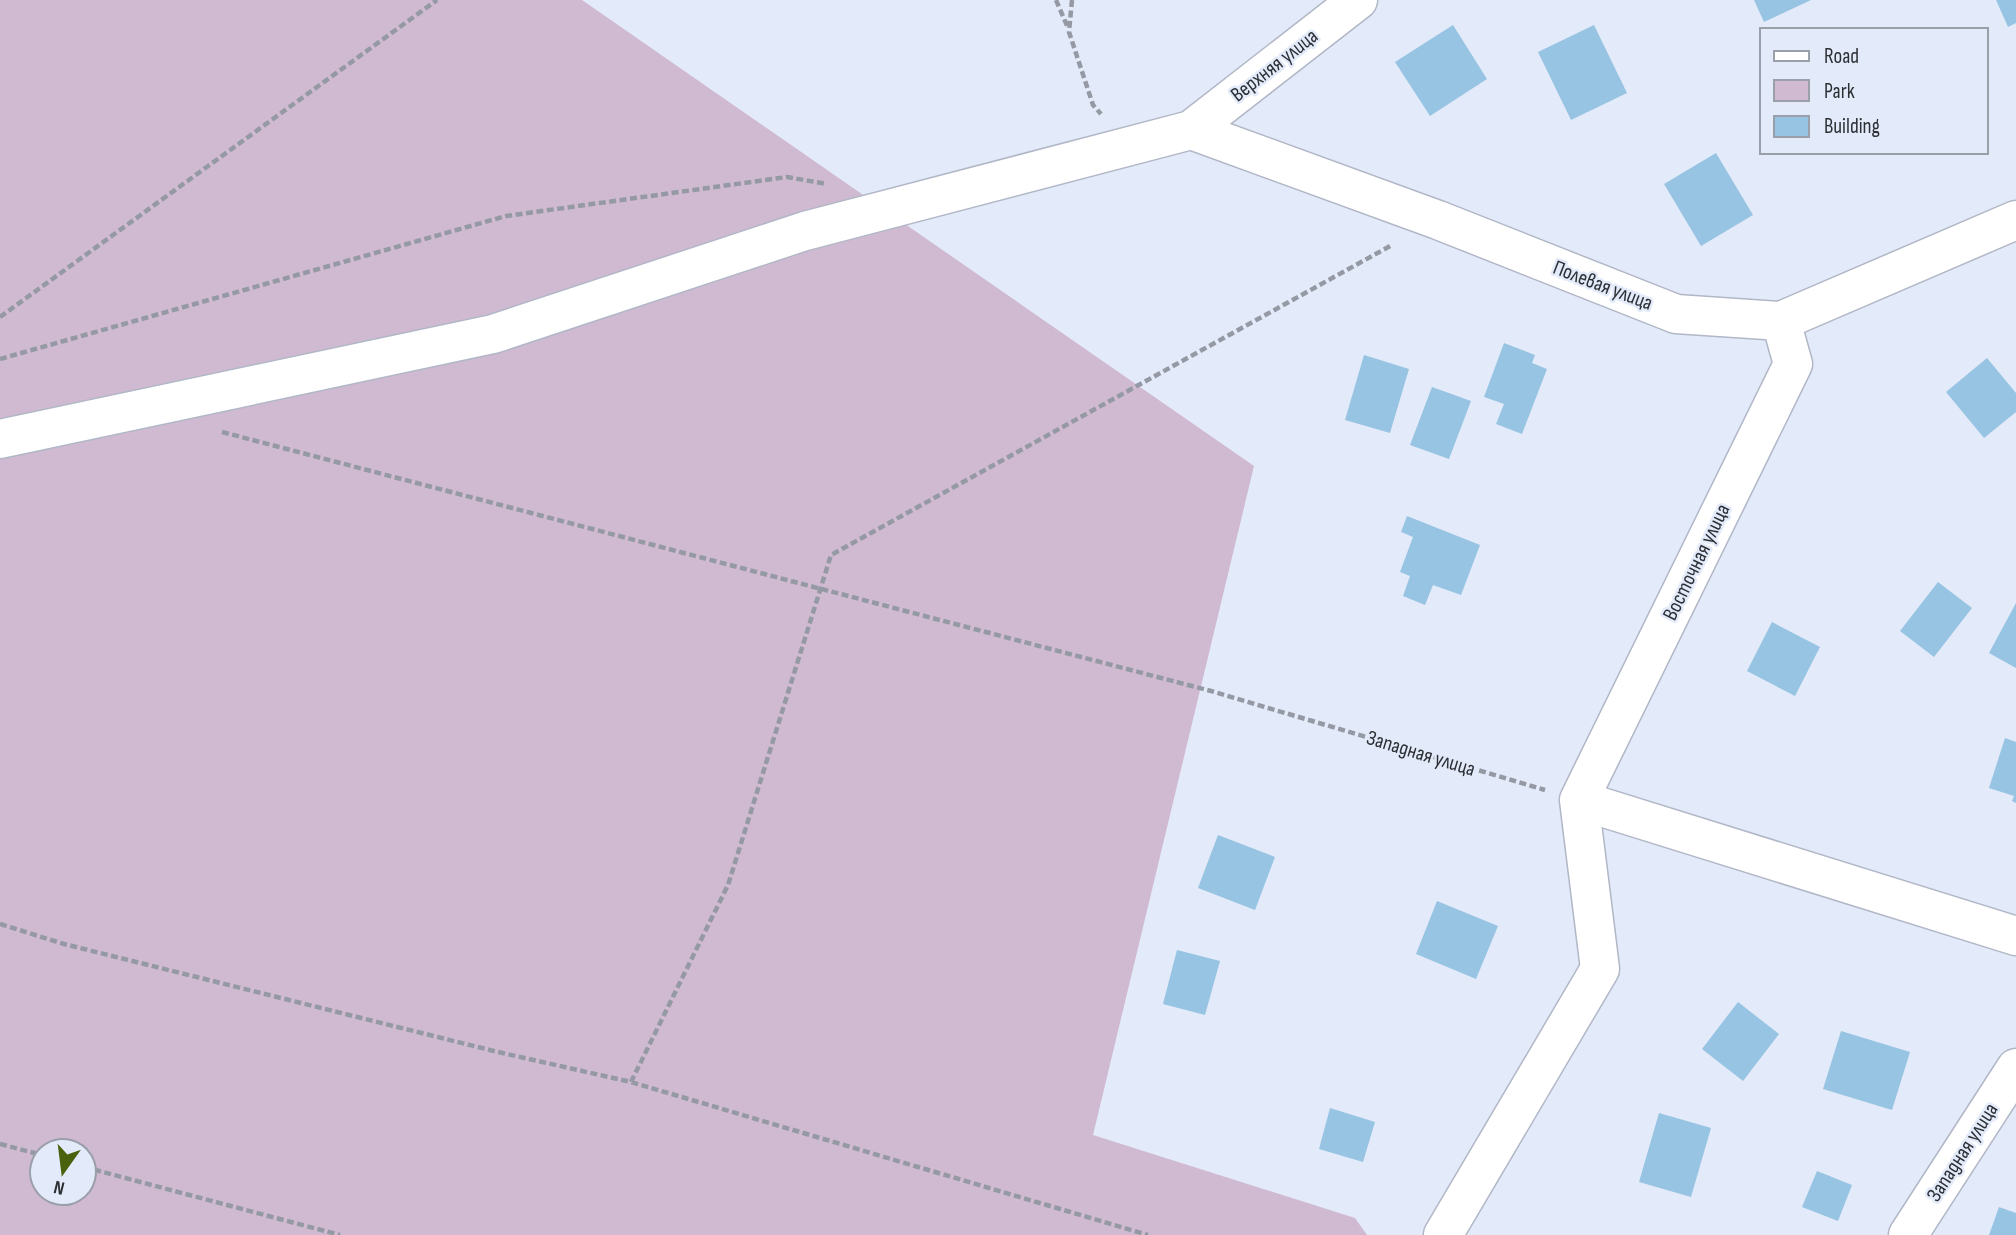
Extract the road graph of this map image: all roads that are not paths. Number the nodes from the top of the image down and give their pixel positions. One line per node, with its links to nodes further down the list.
1 (1358, 0): 2 (street, Верхняя улица)
2 (1191, 130): 4 (street, Полевая улица); 5 (street)
3 (2016, 220): 4 (street, Полевая улица)
4 (1781, 321): 6 (street, Восточная улица)
5 (0, 439)
6 (1579, 800): 7 (street); 9 (street)
7 (2016, 936)
8 (2016, 1068): 10 (street, Западная улица)
9 (1443, 1235)
10 (1908, 1235)

